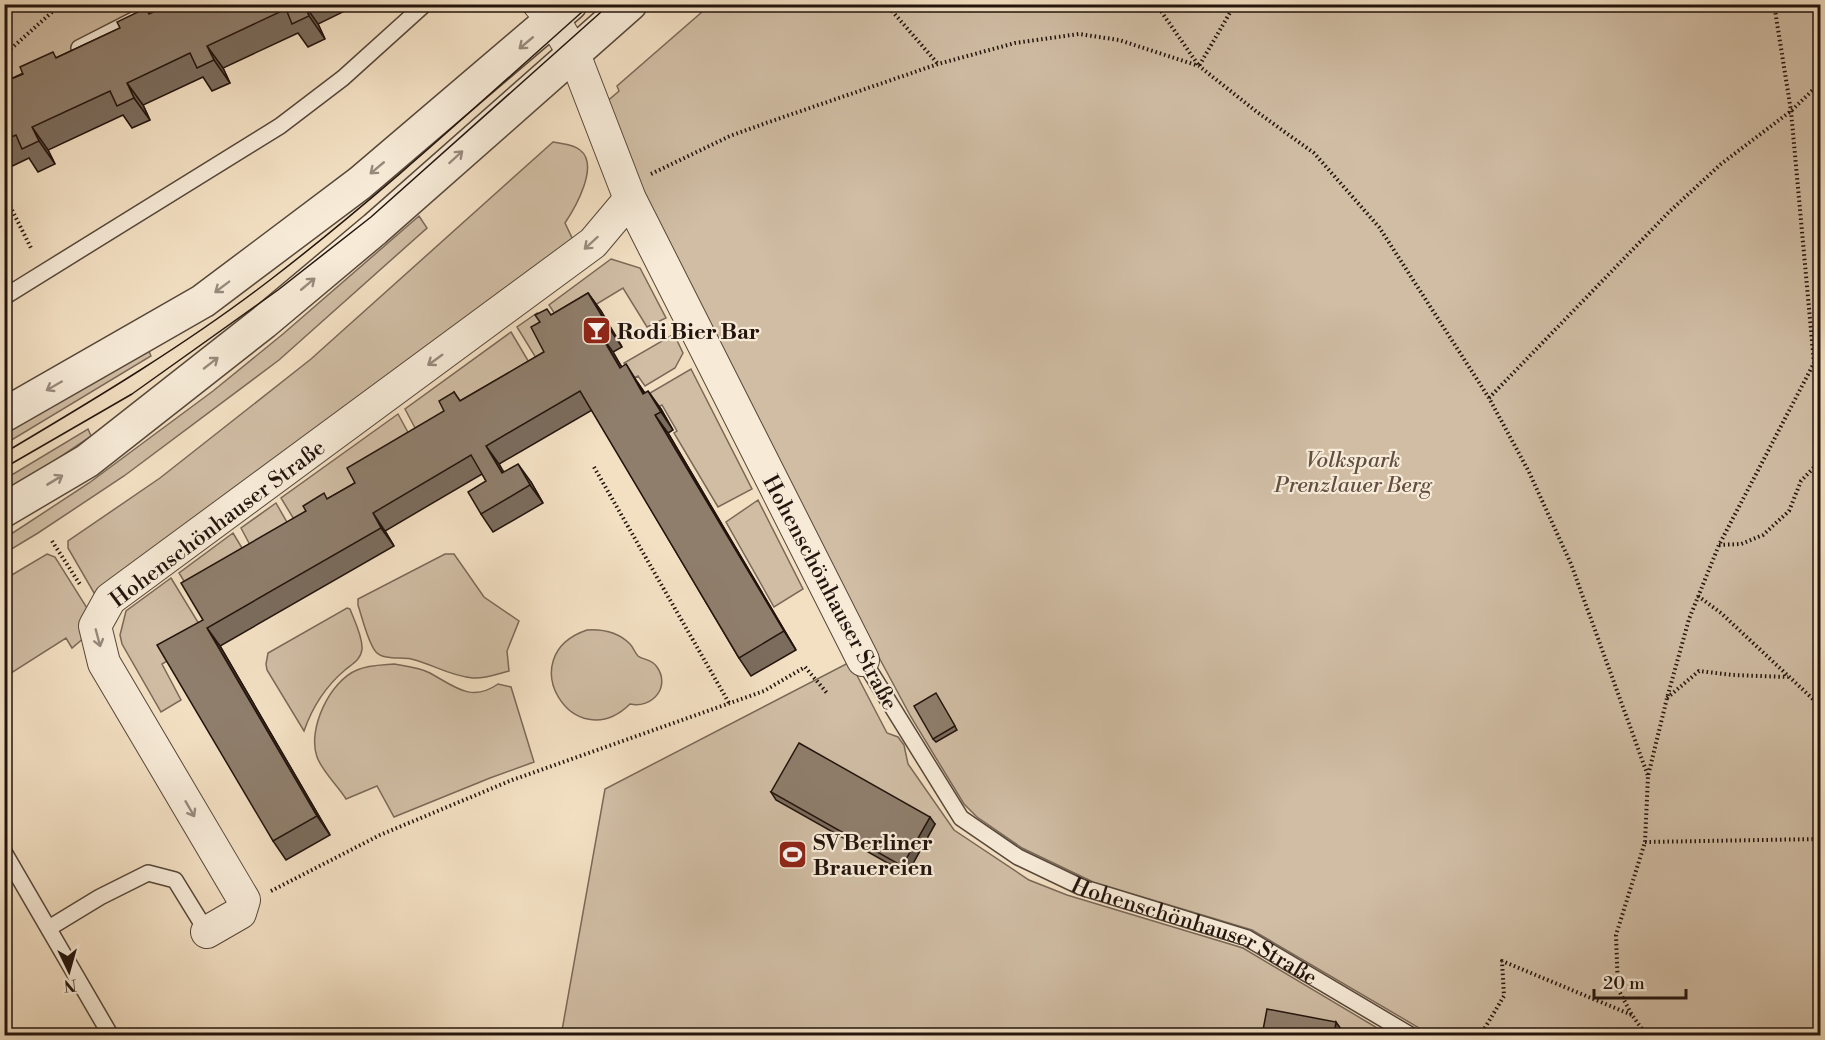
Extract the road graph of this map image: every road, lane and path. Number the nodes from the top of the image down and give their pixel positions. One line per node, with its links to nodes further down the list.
1 (61, 4): 10 (path)
2 (165, 4): 12 (lane)
3 (425, 4): 20 (lane)
4 (630, 4): 11 (street)
5 (886, 4): 13 (path)
6 (1156, 4): 14 (path)
7 (1235, 4): 14 (path)
8 (1774, 4): 16 (path)
9 (554, 9): 11 (street, Hohenschönhauser Straße); 24 (street, Hohenschönhauser Straße, one-way to 24)
10 (4, 54)
11 (574, 54): 17 (street, Hohenschönhauser Straße); 27 (street, one-way to 11)
12 (61, 57)
13 (938, 64): 14 (path); 17 (path)
14 (1199, 66): 23 (path)
15 (1821, 83): 16 (path)
16 (1791, 111): 22 (path); 23 (path)
17 (637, 188): 31 (street, Hohenschönhauser Straße, one-way to 31); 32 (street, Hohenschönhauser Straße)
18 (4, 194): 19 (path)
19 (32, 250)
20 (4, 297)
21 (1821, 355): 22 (path)
22 (1814, 363): 29 (path)
23 (1489, 398): 38 (path)
24 (4, 415)
25 (1821, 461): 29 (path)
26 (594, 467): 36 (path)
27 (4, 510)
28 (52, 541): 31 (path)
29 (1719, 545): 30 (path)
30 (1698, 596): 33 (path); 35 (path)
31 (102, 614): 42 (street, Hohenschönhauser Straße, one-way to 42)
32 (863, 660): 47 (lane, Hohenschönhauser Straße)
33 (1788, 677): 35 (path); 37 (path)
34 (827, 693): 36 (path)
35 (1667, 698): 38 (path)
36 (729, 703): 42 (path)
37 (1821, 709)
38 (1648, 776): 40 (path)
39 (1821, 839): 40 (path)
40 (1645, 842): 45 (path)
41 (4, 852): 43 (lane)
42 (244, 900): 44 (street)
43 (50, 928): 44 (lane); 46 (lane)
44 (207, 932)
45 (1632, 1015): 48 (path); 49 (path)
46 (111, 1035)
47 (1412, 1035)
48 (1480, 1035)
49 (1647, 1035)

